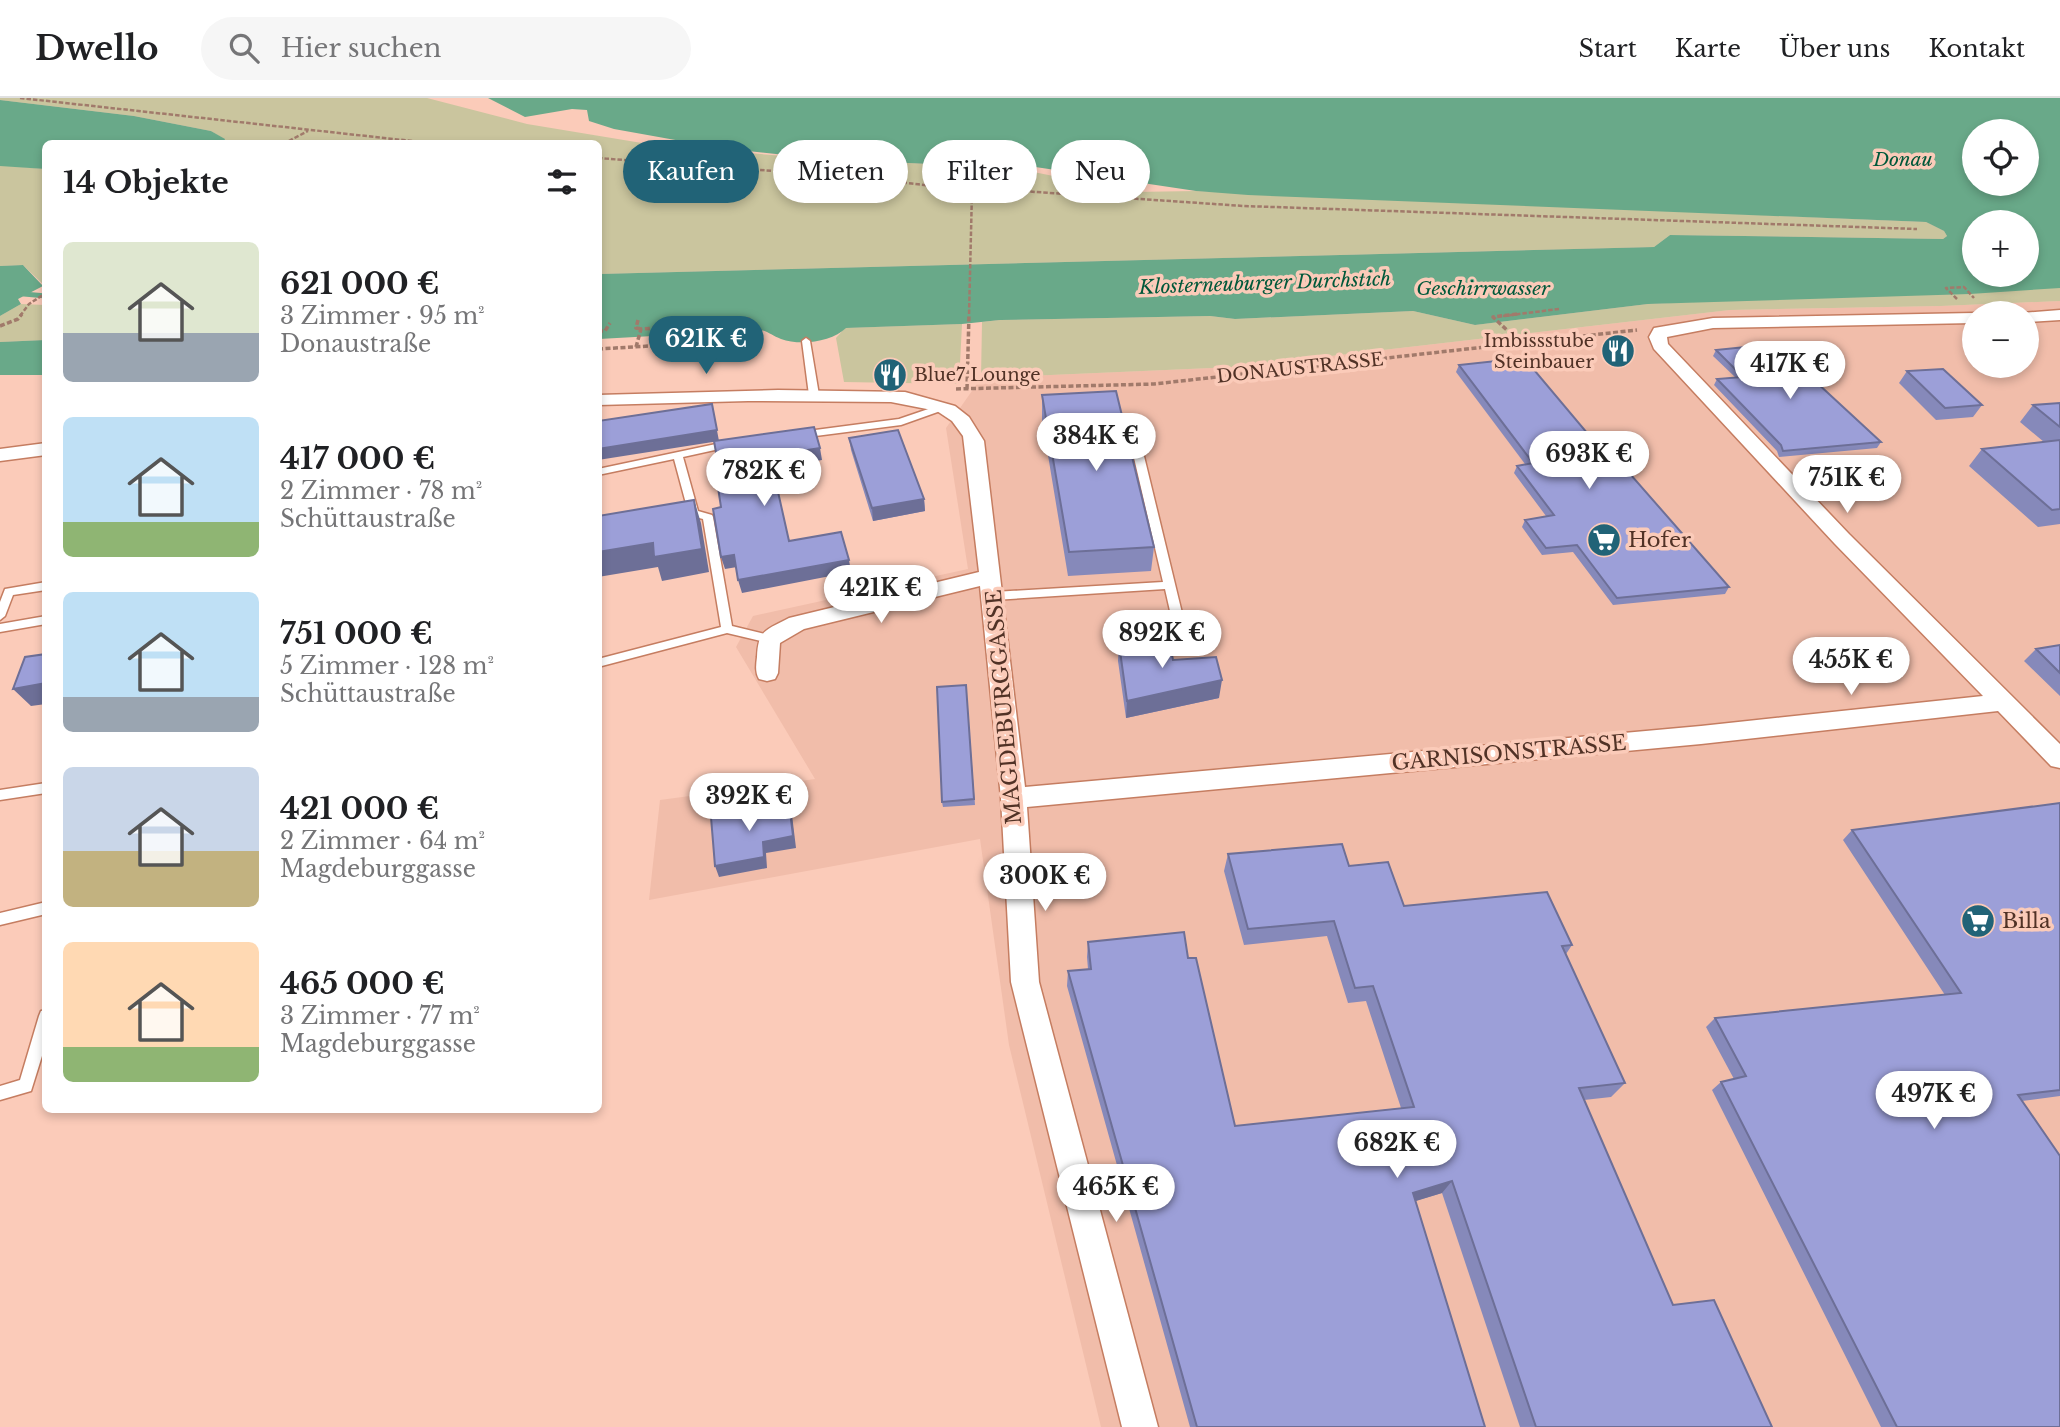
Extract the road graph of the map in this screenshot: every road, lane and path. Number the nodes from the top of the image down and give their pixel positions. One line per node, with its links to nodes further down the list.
1 (20, 98): 2 (path)
2 (309, 130): 3 (path); 4 (path)
3 (290, 140)
4 (402, 140)
5 (602, 158): 6 (path)
6 (922, 184)
7 (1037, 192): 9 (path)
8 (972, 203): 29 (path, DONAUSTRASSE)
9 (1917, 229)
10 (1952, 294): 11 (path)
11 (1970, 294)
12 (42, 296): 23 (path)
13 (1559, 309): 29 (path)
14 (749, 315): 22 (path)
15 (2060, 315): 16 (street)
16 (2039, 316)
17 (1962, 318): 56 (street)
18 (638, 320): 24 (path)
19 (662, 320): 24 (path)
20 (687, 320): 22 (path)
21 (610, 323): 26 (path)
22 (726, 324): 28 (path)
23 (0, 326)
24 (641, 329): 30 (path)
25 (1631, 329): 29 (path, DONAUSTRASSE)
26 (602, 331)
27 (806, 341): 33 (lane)
28 (725, 342): 30 (path); 32 (path)
29 (1518, 342)
30 (636, 347): 31 (path)
31 (602, 349)
32 (757, 349)
33 (814, 395): 34 (street); 35 (street)
34 (602, 400)
35 (943, 407): 37 (lane); 46 (street, MAGDEBURGGASSE)
36 (1130, 419): 45 (lane)
37 (783, 437)
38 (743, 442): 40 (lane)
39 (42, 450): 41 (street)
40 (677, 454): 42 (lane); 43 (lane)
41 (0, 455)
42 (602, 471)
43 (694, 513): 44 (lane); 51 (lane)
44 (680, 515)
45 (1169, 585): 46 (lane); 53 (lane)
46 (992, 586): 52 (street); 60 (street, MAGDEBURGGASSE)
47 (42, 587): 48 (lane)
48 (0, 616)
49 (42, 621): 50 (lane)
50 (0, 628)
51 (727, 629): 52 (lane); 54 (lane)
52 (769, 639): 55 (street)
53 (1184, 646)
54 (602, 662)
55 (767, 673)
56 (2004, 702): 57 (street); 60 (street, GARNISONSTRASSE)
57 (2060, 760)
58 (42, 789): 59 (lane)
59 (0, 795)
60 (1014, 799): 65 (street, MAGDEBURGGASSE)
61 (42, 909): 62 (lane)
62 (0, 919)
63 (42, 1030): 64 (lane)
64 (0, 1093)
65 (1140, 1427)

